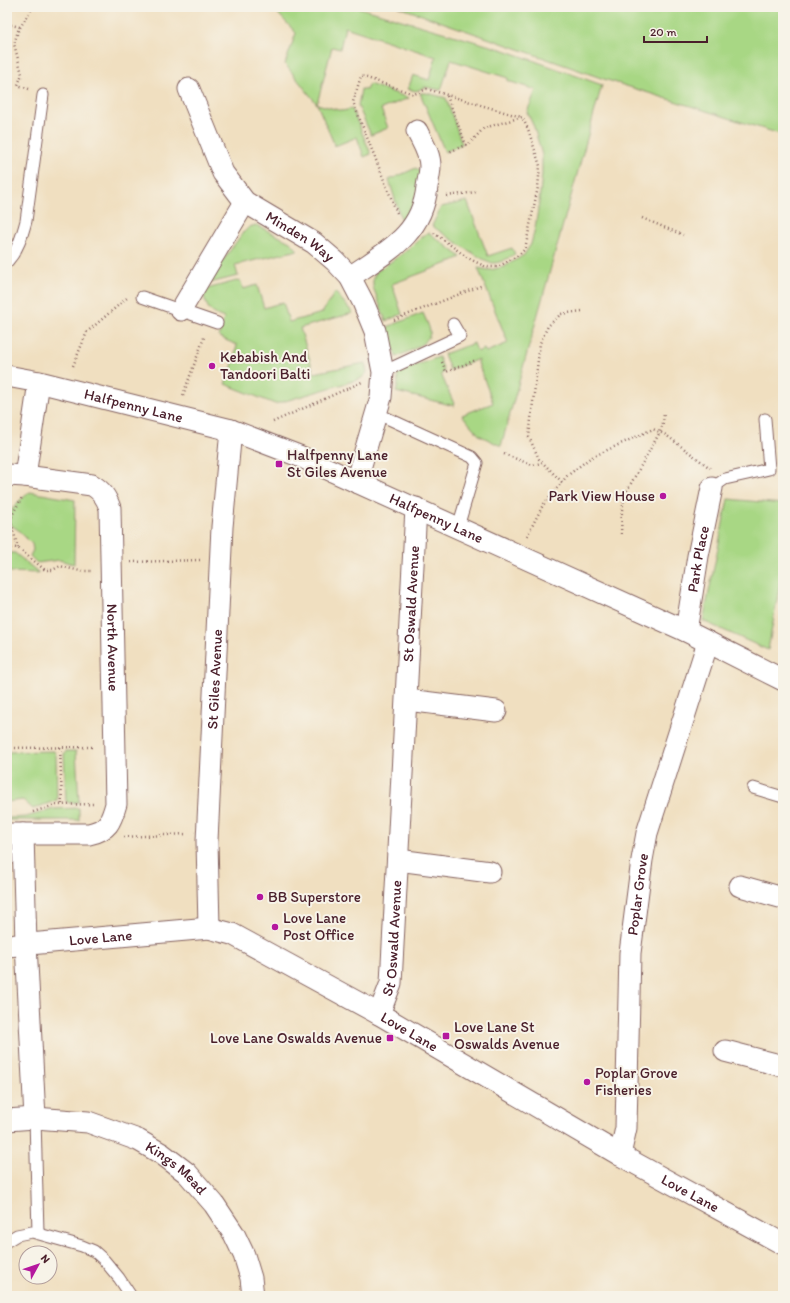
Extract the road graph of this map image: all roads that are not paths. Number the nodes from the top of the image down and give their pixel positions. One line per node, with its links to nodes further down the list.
1 (189, 89): 4 (street, Minden Way)
2 (44, 95): 5 (lane)
3 (417, 131): 6 (street)
4 (245, 202): 6 (street, Minden Way); 8 (street)
5 (7, 262)
6 (350, 277): 11 (street, Minden Way)
7 (142, 297): 8 (lane)
8 (181, 310): 9 (lane)
9 (213, 322)
10 (453, 324): 11 (lane)
11 (383, 372): 14 (street, Minden Way)
12 (7, 376): 13 (street, Halfpenny Lane)
13 (39, 382): 16 (street, Halfpenny Lane); 17 (street)
14 (376, 413): 18 (street, Minden Way); 21 (lane)
15 (765, 419): 19 (lane)
16 (231, 430): 18 (street, Halfpenny Lane); 34 (street, St Giles Avenue)
17 (16, 475): 29 (street, North Avenue)
18 (356, 482): 20 (street, Halfpenny Lane)
19 (718, 483): 22 (street, Park Place)
20 (416, 508): 21 (street, Halfpenny Lane); 25 (street, St Oswald Avenue)
21 (458, 527): 22 (street, Halfpenny Lane)
22 (686, 631): 23 (street, Halfpenny Lane)
23 (708, 642): 24 (street, Halfpenny Lane); 41 (street, Poplar Grove)
24 (783, 680)
25 (407, 700): 26 (street); 30 (street, St Oswald Avenue)
26 (496, 711)
27 (753, 788): 28 (lane)
28 (783, 797)
29 (15, 834): 35 (street)
30 (398, 860): 31 (street, St Oswald Avenue); 36 (street, St Oswald Avenue)
31 (490, 872)
32 (740, 886): 33 (street)
33 (783, 898)
34 (209, 928): 35 (street, Love Lane); 36 (street, Love Lane)
35 (17, 945): 39 (street)
36 (379, 1014): 41 (street, Love Lane)
37 (725, 1051): 38 (street)
38 (783, 1066)
39 (35, 1118): 40 (street, Kings Mead); 42 (lane); 46 (street, Kings Mead)
40 (7, 1120)
41 (620, 1155): 44 (street, Love Lane)
42 (38, 1233): 43 (lane); 45 (lane)
43 (7, 1241)
44 (783, 1244)
45 (131, 1296)
46 (252, 1296)

